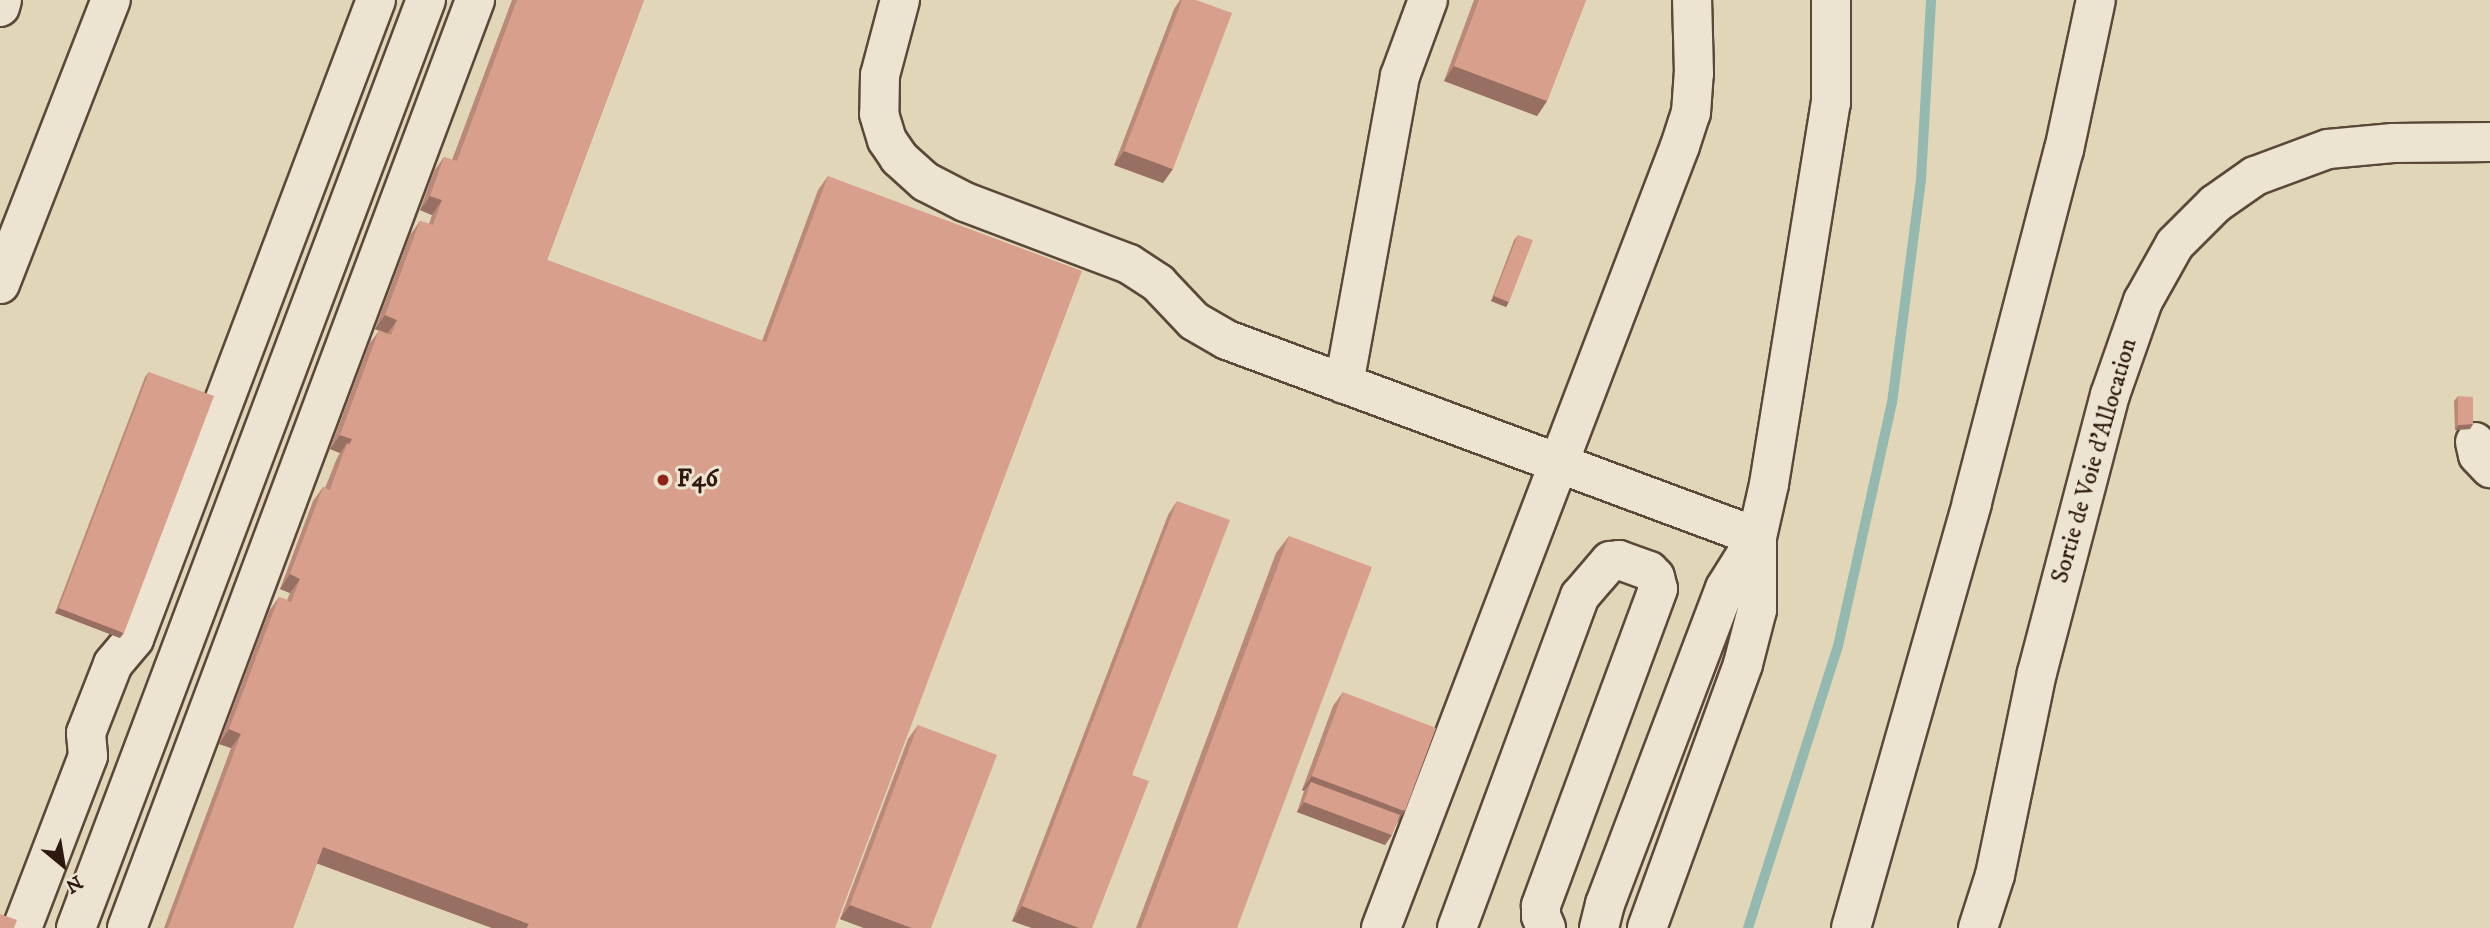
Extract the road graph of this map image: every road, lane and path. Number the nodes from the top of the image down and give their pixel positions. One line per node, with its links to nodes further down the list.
1 (2, 0): 12 (lane)
2 (111, 0): 15 (lane)
3 (376, 0): 19 (lane)
4 (426, 0): 20 (lane)
5 (475, 0): 21 (lane)
6 (900, 0): 16 (lane)
7 (1428, 0): 16 (lane)
8 (1692, 0): 17 (lane)
9 (1831, 0): 18 (lane)
10 (2096, 0): 14 (lane)
11 (2111, 0): 14 (lane)
12 (0, 7)
13 (2490, 142): 28 (lane, Sortie de Voie d'Allocation)
14 (2064, 150): 27 (lane)
15 (0, 284)
16 (1344, 384): 17 (lane)
17 (1557, 463): 18 (lane); 22 (lane)
18 (1757, 537): 25 (lane); 26 (lane)
19 (22, 928)
20 (76, 928)
21 (127, 928)
22 (1381, 928)
23 (1457, 928): 24 (lane)
24 (1546, 928)
25 (1599, 928)
26 (1647, 928)
27 (1851, 928)
28 (1978, 928)

